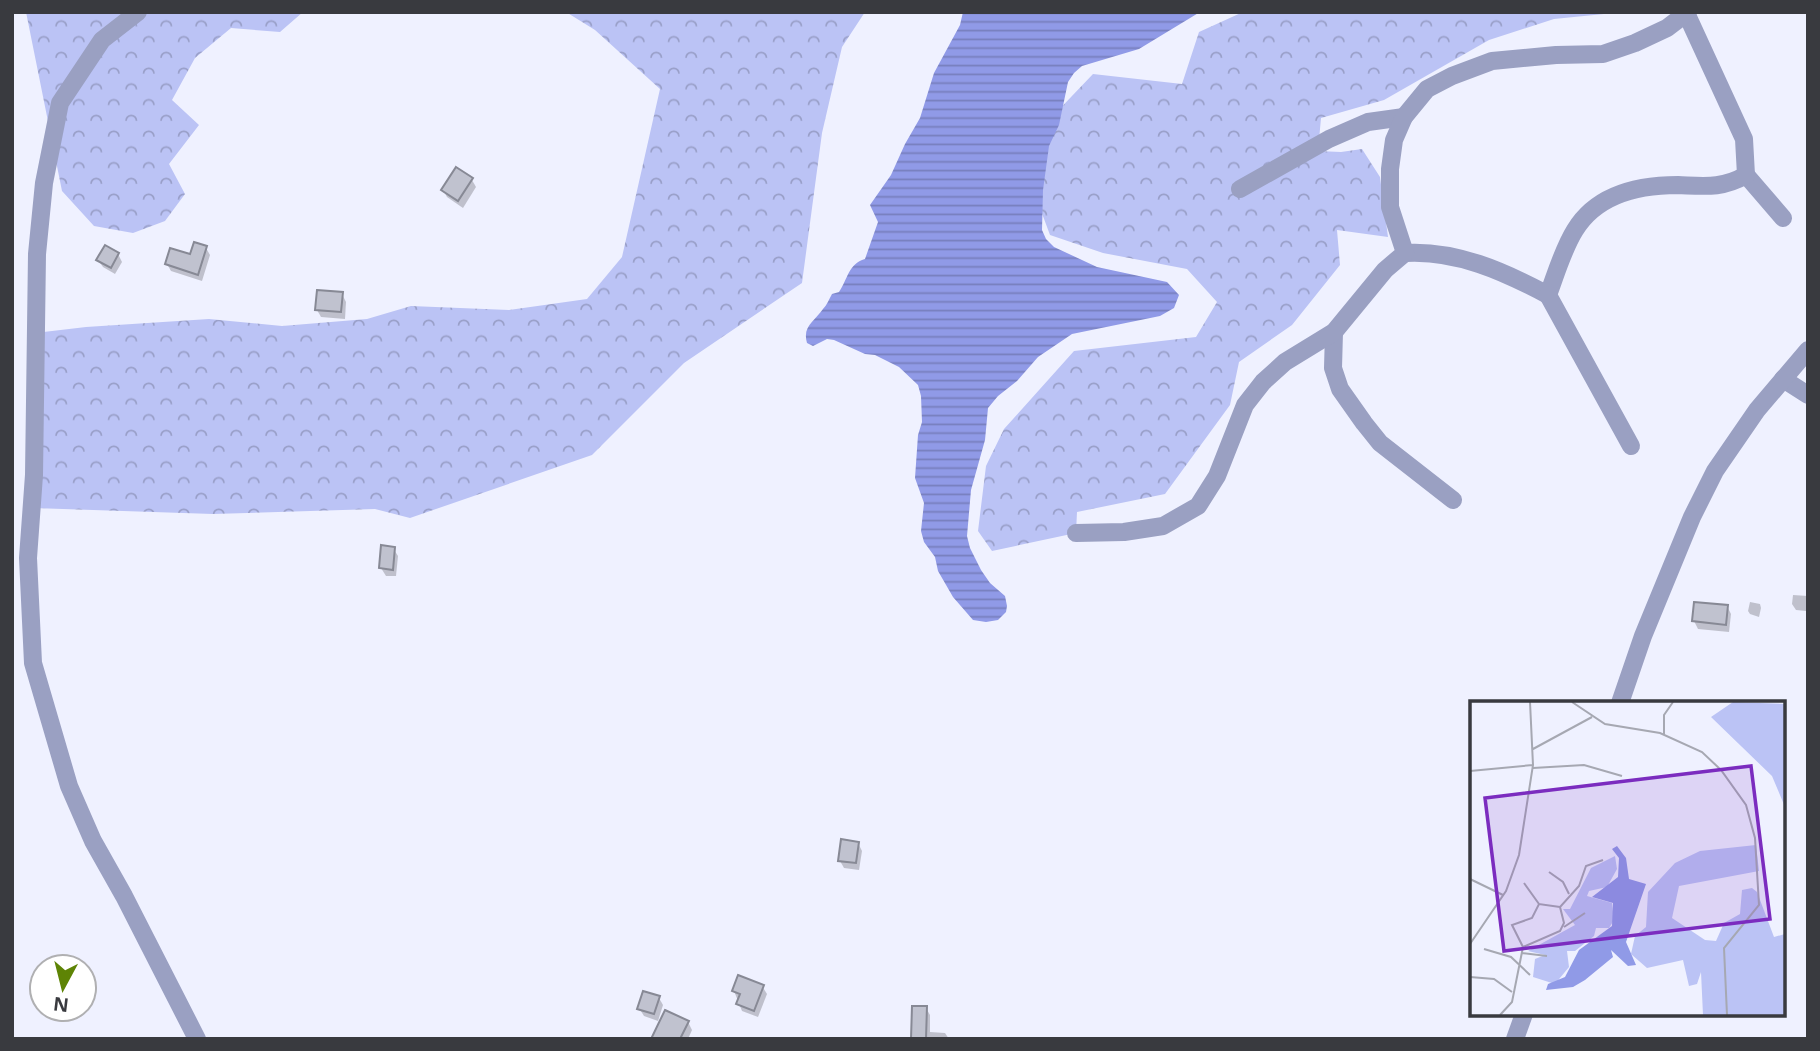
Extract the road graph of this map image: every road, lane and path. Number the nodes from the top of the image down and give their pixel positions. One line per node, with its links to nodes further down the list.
1 (138, 12): 18 (street)
2 (1688, 13): 3 (street); 4 (street)
3 (1404, 117): 5 (street); 7 (street)
4 (1746, 175): 6 (street); 8 (street)
5 (1240, 189)
6 (1783, 218)
7 (1405, 253): 8 (street); 9 (street)
8 (1548, 295): 13 (street)
9 (1334, 332): 14 (street); 15 (street)
10 (1808, 351): 11 (street)
11 (1783, 379): 12 (street); 16 (street)
12 (1808, 395)
13 (1631, 446)
14 (1453, 500)
15 (1076, 533)
16 (1621, 701)
17 (1523, 1016): 19 (street)
18 (197, 1039)
19 (1515, 1039)

